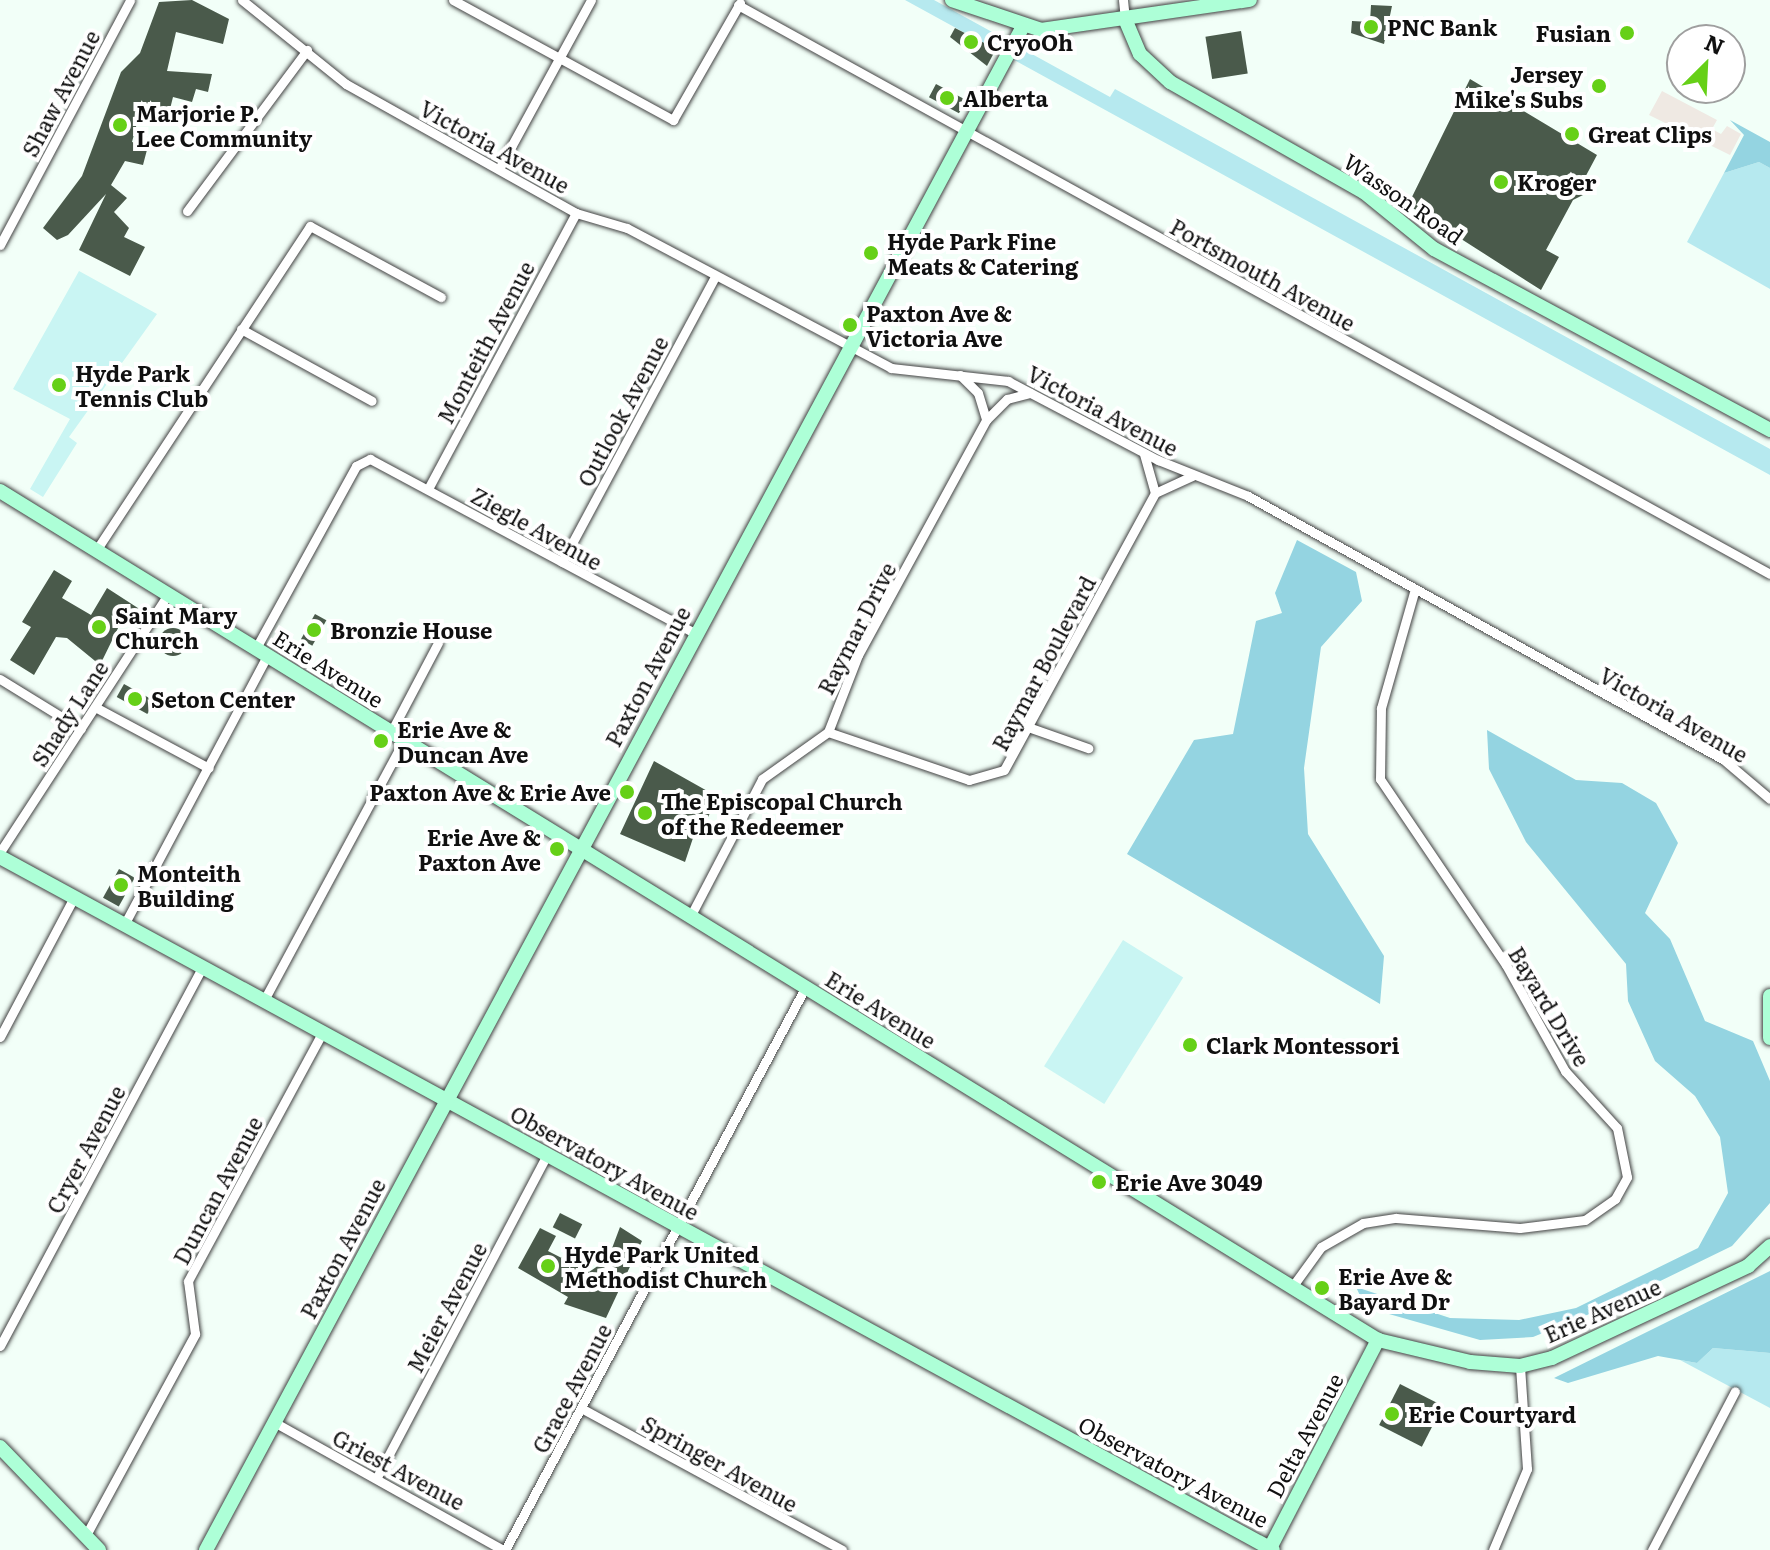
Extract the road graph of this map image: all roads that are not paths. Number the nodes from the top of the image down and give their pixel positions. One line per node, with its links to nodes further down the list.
1 (242, 0): 11 (street, Victoria Avenue)
2 (453, 0): 12 (street)
3 (591, 0): 12 (street)
4 (952, 0): 10 (street)
5 (1123, 0): 9 (street)
6 (1250, 0): 9 (street)
7 (127, 1): 17 (street, Shaw Avenue)
8 (740, 3): 12 (street); 13 (street, Portsmouth Avenue)
9 (1125, 19): 10 (street); 26 (street, Wasson Road)
10 (1022, 28): 13 (street, Paxton Avenue)
11 (307, 50): 14 (street, Victoria Avenue); 15 (street)
12 (559, 58): 14 (street)
13 (967, 130): 21 (street, Paxton Avenue); 34 (street, Portsmouth Avenue)
14 (500, 167): 16 (street, Victoria Avenue)
15 (187, 211)
16 (576, 213): 18 (street, Victoria Avenue); 29 (street, Monteith Avenue)
17 (0, 245)
18 (715, 277): 21 (street, Victoria Avenue); 33 (street, Outlook Avenue)
19 (441, 297): 20 (street)
20 (241, 329): 24 (street); 32 (street)
21 (850, 349): 22 (street, Victoria Avenue); 37 (street, Paxton Avenue)
22 (960, 375): 23 (street, Victoria Avenue); 25 (street)
23 (1036, 392): 25 (street, Raymar Drive); 27 (street, Victoria Avenue)
24 (372, 401)
25 (986, 420): 44 (street, Raymar Drive)
26 (1770, 430)
27 (1143, 452): 28 (street, Victoria Avenue); 31 (street)
28 (1195, 475): 31 (street); 35 (street, Victoria Avenue)
29 (428, 489): 33 (street, Ziegle Avenue); 39 (street, Ziegle Avenue)
30 (0, 491): 32 (street, Erie Avenue)
31 (1155, 493): 42 (street, Raymar Boulevard)
32 (97, 549): 36 (street, Erie Avenue)
33 (562, 562): 37 (street, Ziegle Avenue)
34 (1770, 574)
35 (1415, 589): 48 (street, Victoria Avenue); 65 (street, Bayard Drive)
36 (168, 594): 39 (street, Erie Avenue); 41 (street, Shady Lane)
37 (694, 633): 49 (street, Paxton Avenue)
38 (438, 643): 45 (street)
39 (261, 652): 45 (street, Erie Avenue); 47 (street)
40 (0, 679): 43 (street)
41 (95, 707): 43 (street, Shady Lane); 47 (street)
42 (1028, 727): 44 (street, Raymar Boulevard); 46 (street)
43 (81, 729): 50 (street, Shady Lane)
44 (828, 732): 52 (street)
45 (397, 736): 49 (street, Erie Avenue); 57 (street)
46 (1088, 748)
47 (209, 768): 53 (street)
48 (1770, 799)
49 (582, 848): 52 (street, Erie Avenue); 61 (street, Paxton Avenue)
50 (0, 854): 51 (street, Observatory Avenue)
51 (74, 897): 53 (street, Observatory Avenue); 59 (street)
52 (691, 915): 55 (street, Erie Avenue)
53 (124, 925): 54 (street, Observatory Avenue)
54 (202, 968): 57 (street, Observatory Avenue); 67 (street, Cryer Avenue)
55 (805, 988): 63 (street, Grace Avenue); 65 (street, Erie Avenue)
56 (1770, 996): 60 (street)
57 (263, 1002): 58 (street, Observatory Avenue)
58 (321, 1035): 61 (street, Observatory Avenue); 74 (street, Duncan Avenue)
59 (0, 1037)
60 (1770, 1038)
61 (445, 1100): 62 (street, Observatory Avenue); 71 (street, Paxton Avenue)
62 (547, 1155): 63 (street, Observatory Avenue); 73 (street, Meier Avenue)
63 (678, 1226): 70 (street, Grace Avenue); 75 (street, Observatory Avenue)
64 (1770, 1246): 68 (street, Erie Avenue)
65 (1292, 1287): 66 (street, Erie Avenue)
66 (1378, 1340): 68 (street, Erie Avenue); 75 (street, Delta Avenue)
67 (0, 1346)
68 (1520, 1366): 80 (street)
69 (1735, 1391): 81 (street)
70 (581, 1408): 78 (street, Grace Avenue); 79 (street, Springer Avenue)
71 (274, 1422): 73 (street, Griest Avenue); 77 (street, Paxton Avenue)
72 (0, 1447): 74 (street)
73 (377, 1477): 78 (street, Griest Avenue)
74 (86, 1535): 76 (street)
75 (1271, 1549)
76 (99, 1550)
77 (206, 1550)
78 (504, 1550)
79 (842, 1550)
80 (1493, 1550)
81 (1652, 1550)

